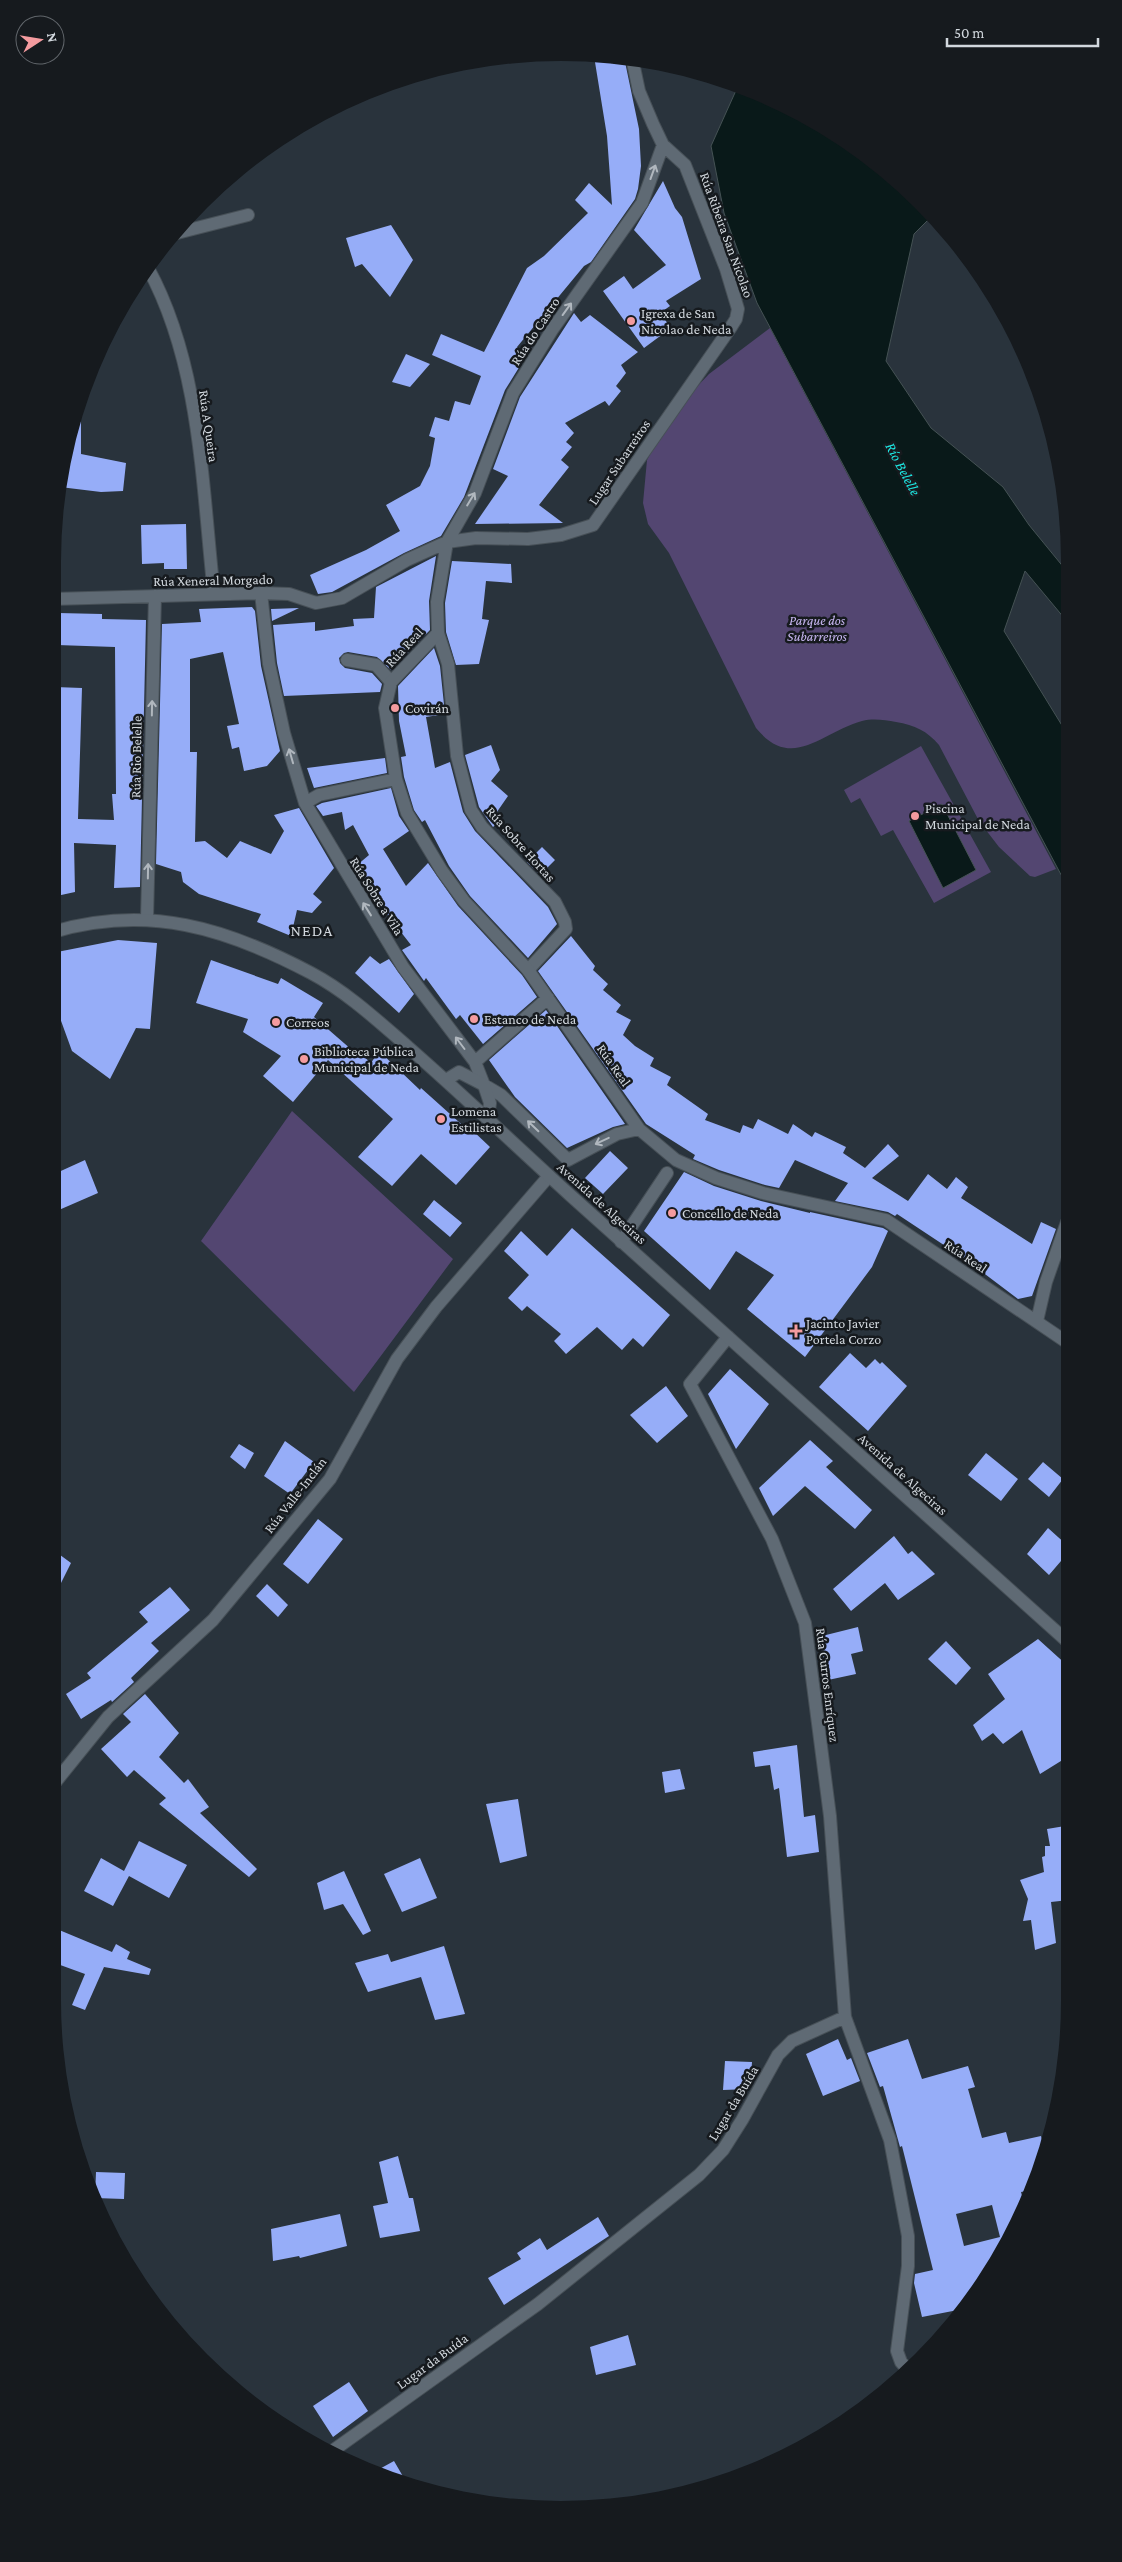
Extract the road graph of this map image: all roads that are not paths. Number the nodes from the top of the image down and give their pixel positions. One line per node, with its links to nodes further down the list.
1 (634, 67): 2 (street, Rúa Ribeira San Nicolao)
2 (663, 145): 6 (street, Rúa Ribeira San Nicolao); 7 (street, Rúa do Castro, one-way to 2)
3 (248, 215): 4 (street)
4 (185, 231)
5 (152, 275): 9 (street, Rúa A Queira)
6 (736, 319): 7 (street, Lugar Subarreiros)
7 (447, 542): 8 (street, Rúa Xeneral Morgado); 12 (street, Rúa Real)
8 (261, 593): 9 (street, Rúa Xeneral Morgado); 16 (street, Rúa Sobre a Vila, one-way to 8)
9 (214, 594): 10 (street, Rúa Xeneral Morgado)
10 (155, 596): 11 (street, Rúa Xeneral Morgado); 17 (street, Rúa Rio Belelle, one-way to 10)
11 (61, 599)
12 (438, 633): 14 (street, Rúa Real); 19 (street, Rúa Sobre Hortas)
13 (347, 660): 14 (street)
14 (392, 682): 15 (street, Rúa Real)
15 (396, 778): 16 (street); 19 (street, Rúa Real)
16 (305, 803): 21 (street, Rúa Sobre a Vila, one-way to 16)
17 (147, 920): 18 (street, Avenida de Algeciras); 22 (street, Avenida de Algeciras)
18 (61, 929)
19 (528, 970): 20 (street, Rúa Real)
20 (548, 998): 21 (street); 26 (street, Rúa Real)
21 (475, 1062): 23 (street, Rúa Sobre a Vila)
22 (446, 1080): 23 (street); 24 (street, Avenida de Algeciras)
23 (484, 1084): 24 (street); 25 (street, Rúa Sobre a Vila); 26 (street, one-way to 23)
24 (468, 1100): 25 (street, Avenida de Algeciras)
25 (488, 1119): 28 (street, Avenida de Algeciras)
26 (639, 1129): 31 (street, Rúa Real)
27 (667, 1173): 30 (street)
28 (549, 1176): 30 (street, Avenida de Algeciras); 35 (street, Rúa Valle-Inclán)
29 (1061, 1239): 31 (street)
30 (621, 1242): 32 (street, Avenida de Algeciras)
31 (1037, 1322): 33 (street, Rúa Real)
32 (728, 1337): 34 (street, Avenida de Algeciras); 36 (street, Rúa Curros Enríquez)
33 (1061, 1338)
34 (1061, 1636)
35 (61, 1774)
36 (845, 2017): 37 (street); 38 (street, Lugar da Buída)
37 (903, 2365)
38 (337, 2448)

